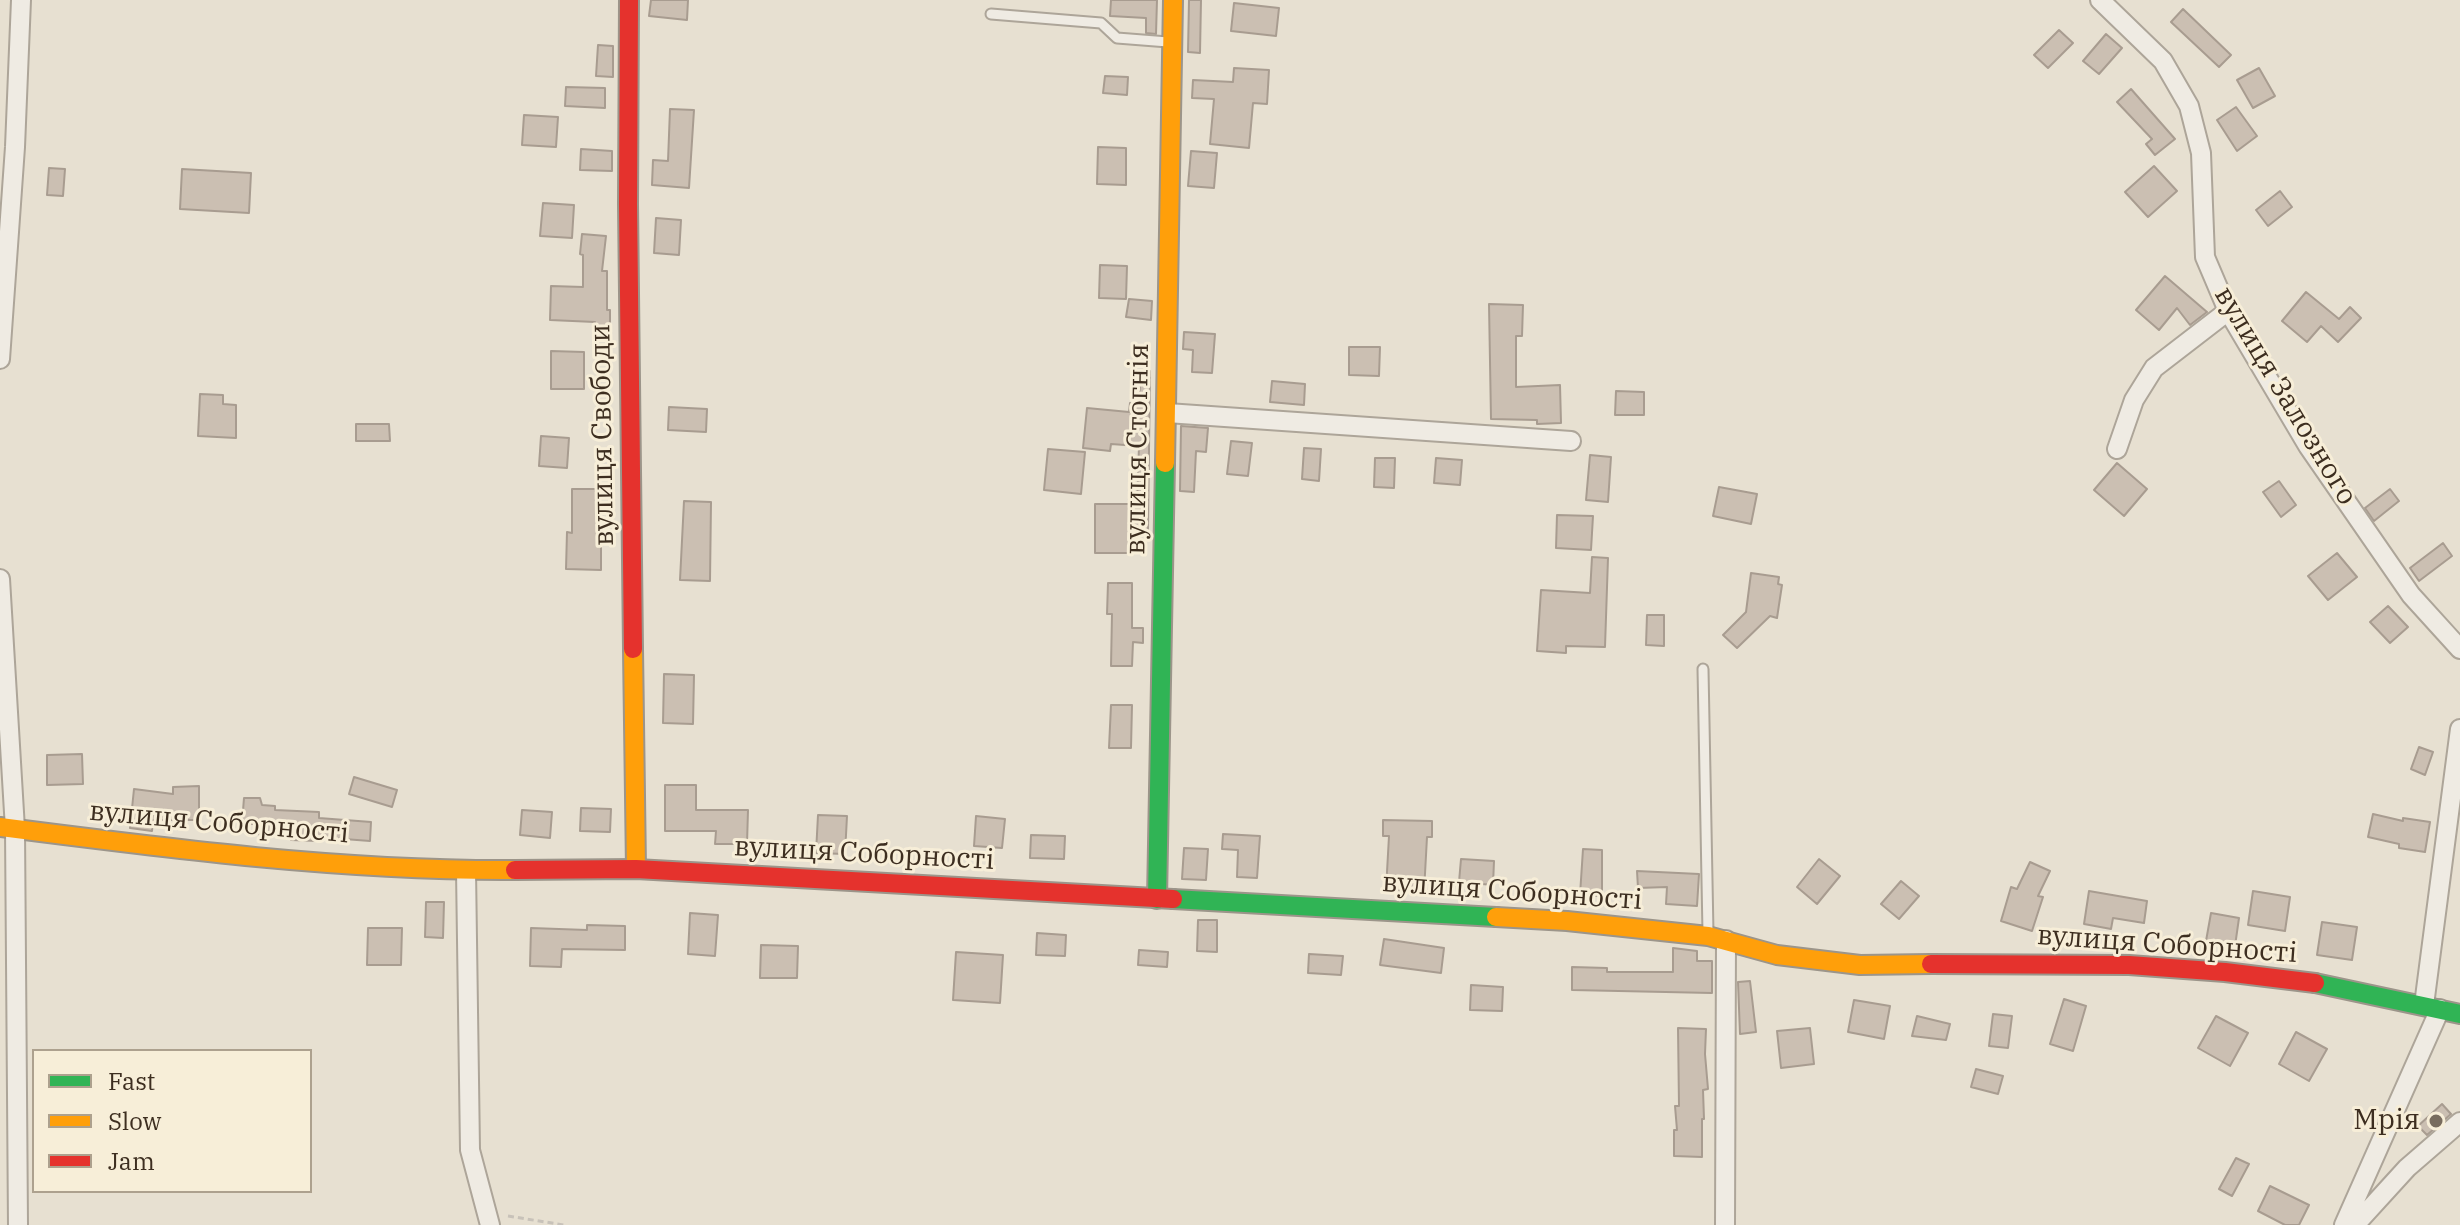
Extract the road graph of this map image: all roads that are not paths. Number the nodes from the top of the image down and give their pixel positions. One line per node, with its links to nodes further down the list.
1 (21, 0): 7 (street)
2 (629, 0): 18 (street, вулиця Свободи)
3 (1173, 0): 6 (street, вулиця Стогнія)
4 (2100, 0): 8 (street, вулиця Залозного)
5 (991, 14): 6 (lane)
6 (1171, 43): 10 (street, вулиця Стогнія)
7 (7, 146): 9 (street)
8 (2228, 311): 12 (street); 14 (street, вулиця Залозного)
9 (0, 359)
10 (1167, 413): 11 (street); 20 (street, вулиця Стогнія)
11 (1571, 441)
12 (2117, 449)
13 (0, 579): 17 (street)
14 (2460, 649)
15 (1703, 669): 21 (lane)
16 (2460, 729): 22 (street)
17 (8, 828): 19 (street, вулиця Соборності); 28 (street)
18 (636, 869): 19 (street, вулиця Соборності); 20 (street, вулиця Соборності)
19 (466, 870): 27 (street)
20 (1157, 899): 21 (street, вулиця Соборності)
21 (1717, 938): 22 (street, вулиця Соборності); 29 (street)
22 (2432, 1007): 23 (street, вулиця Соборності); 25 (street)
23 (2460, 1014)
24 (2460, 1122): 26 (street)
25 (2380, 1147): 26 (street); 30 (street)
26 (2407, 1168): 31 (street)
27 (489, 1219)
28 (18, 1225)
29 (1725, 1225)
30 (2344, 1225)
31 (2355, 1225)

